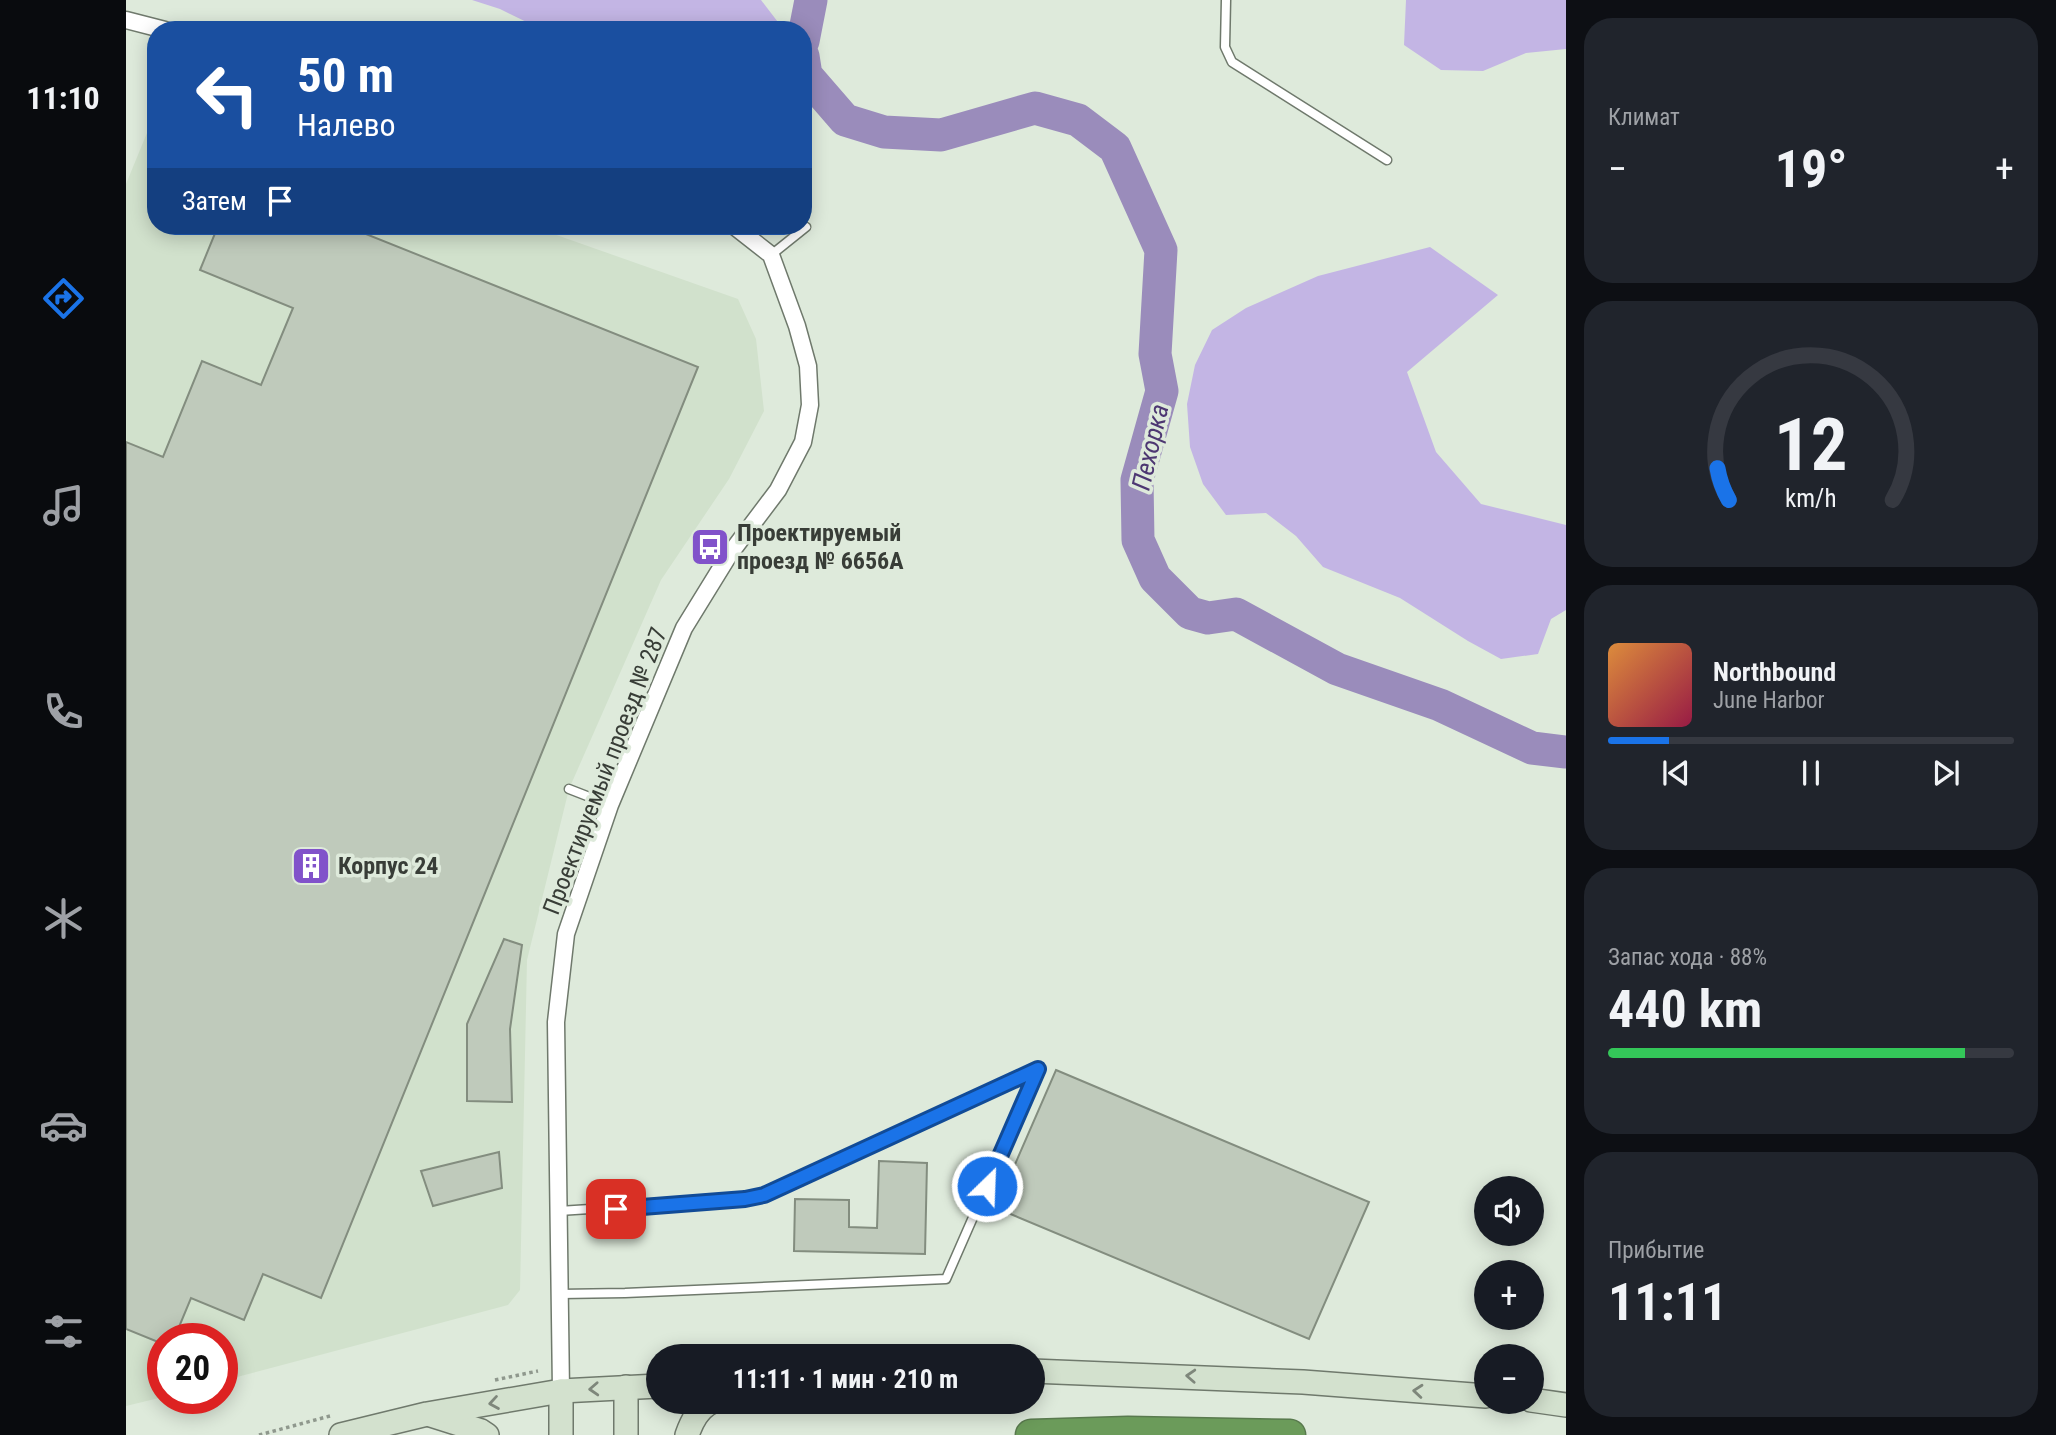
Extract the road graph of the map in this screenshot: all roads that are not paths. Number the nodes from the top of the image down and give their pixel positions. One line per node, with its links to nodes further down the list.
1 (1226, 0): 4 (lane)
2 (126, 20): 3 (street)
3 (147, 25)
4 (1387, 160)
5 (745, 235): 7 (street)
6 (796, 235): 7 (lane)
7 (771, 255): 9 (street, Проектируемый проезд № 287)
8 (569, 789): 9 (lane)
9 (610, 805): 10 (street, Проектируемый проезд № 287)
10 (559, 1211): 11 (street, Проектируемый проезд № 287); 11 (lane)
11 (560, 1294): 15 (street, Проектируемый проезд № 287)
12 (1045, 1372): 16 (street, one-way to 12)
13 (646, 1386): 14 (street)
14 (626, 1387): 15 (street, one-way to 15); 24 (street)
15 (561, 1391): 19 (street, one-way to 19); 23 (street)
16 (1474, 1395)
17 (1544, 1402): 18 (street)
18 (1566, 1405)
19 (427, 1414): 21 (street); 22 (street)
20 (698, 1414): 25 (street)
21 (341, 1435)
22 (487, 1435)
23 (561, 1435)
24 (626, 1435)
25 (687, 1435)
26 (1031, 1435): 27 (highway)
27 (1290, 1435)

